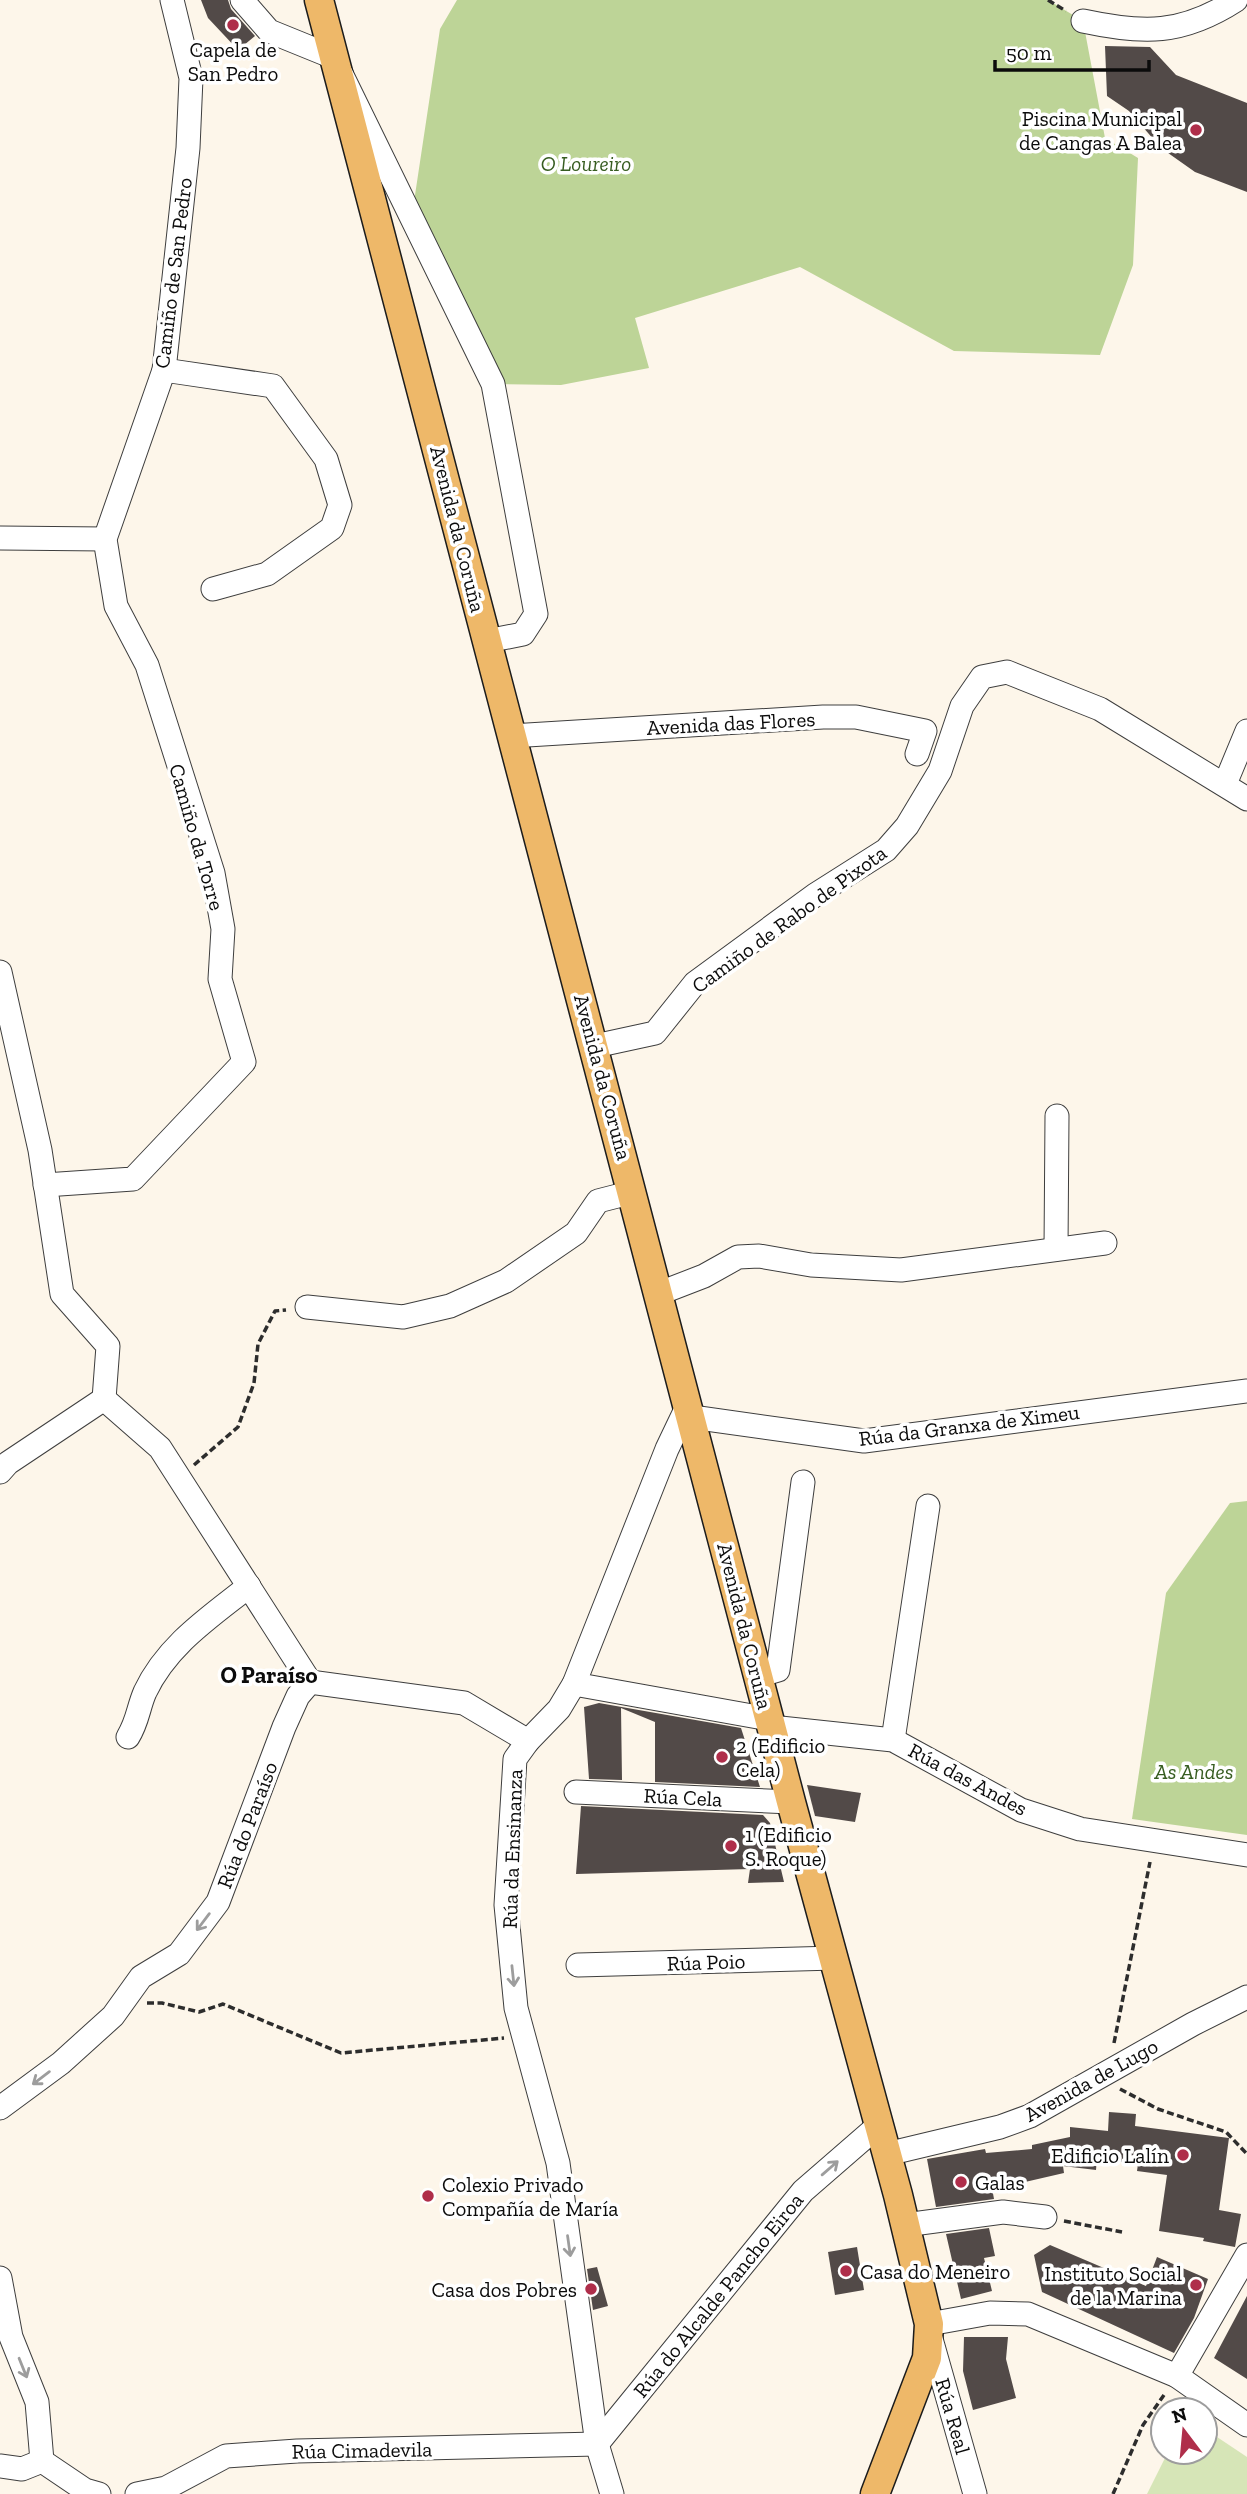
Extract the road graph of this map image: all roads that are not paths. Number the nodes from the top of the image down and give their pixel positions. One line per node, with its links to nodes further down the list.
1 (172, 0): 7 (street, Camiño de San Pedro)
2 (242, 0): 6 (street)
3 (319, 0): 6 (main road, Avenida da Coruña)
4 (1236, 0): 5 (street)
5 (1083, 21)
6 (333, 57): 11 (main road, Avenida da Coruña); 11 (street)
7 (164, 370): 9 (street, Camiño de San Pedro); 10 (street)
8 (0, 538): 9 (street)
9 (105, 539): 20 (street, Camiño da Torre)
10 (213, 589)
11 (487, 641): 13 (main road, Avenida da Coruña)
12 (1247, 731): 15 (street)
13 (511, 736): 14 (street, Avenida das Flores); 18 (main road, Avenida da Coruña)
14 (917, 754)
15 (1225, 784): 16 (street, Camiño de Rabo de Pixota); 18 (street, Camiño de Rabo de Pixota)
16 (1247, 799)
17 (0, 972): 20 (street)
18 (595, 1046): 21 (main road, Avenida da Coruña)
19 (1057, 1116): 23 (street)
20 (45, 1185): 27 (street)
21 (633, 1192): 24 (main road, Avenida da Coruña); 25 (street)
22 (1105, 1243): 23 (street)
23 (1056, 1249): 24 (street)
24 (660, 1293): 28 (main road, Avenida da Coruña)
25 (307, 1307)
26 (1247, 1391): 28 (street, Rúa da Granxa de Ximeu)
27 (104, 1399): 29 (street); 32 (street)
28 (690, 1411): 33 (main road, Avenida da Coruña); 35 (street, Rúa da Ensinanza)
29 (0, 1472)
30 (803, 1482): 33 (street)
31 (928, 1506): 38 (street)
32 (248, 1586): 34 (street); 37 (street)
33 (758, 1676): 36 (main road, Avenida da Coruña)
34 (310, 1682): 39 (street); 46 (street, Rúa do Paraíso, one-way to 46)
35 (573, 1684): 36 (street, Rúa das Andes); 39 (street, Rúa da Ensinanza)
36 (770, 1723): 38 (street, Rúa das Andes); 41 (main road, Avenida da Coruña)
37 (128, 1737)
38 (893, 1740): 42 (street, Rúa das Andes)
39 (528, 1741): 56 (street, Rúa da Ensinanza, one-way to 56)
40 (576, 1793): 41 (street, Rúa Cela)
41 (791, 1802): 43 (main road, Avenida da Coruña)
42 (1247, 1855)
43 (835, 1958): 44 (street, Rúa Poio); 47 (main road, Avenida da Coruña)
44 (578, 1965)
45 (1247, 1997): 48 (street, Avenida de Lugo)
46 (0, 2108)
47 (879, 2126): 48 (main road, Avenida da Coruña); 56 (street, Rúa do Alcalde Pancho Eiroa, one-way to 47)
48 (887, 2154): 50 (main road, Avenida da Coruña)
49 (1045, 2217): 50 (street)
50 (905, 2225): 53 (main road, Avenida da Coruña)
51 (1247, 2255): 54 (street)
52 (0, 2278): 57 (street, one-way to 57)
53 (930, 2331): 54 (street); 62 (main road); 63 (street, Rúa Real)
54 (1177, 2376): 55 (street)
55 (1247, 2426)
56 (597, 2444): 60 (street, Rúa Cimadevila); 61 (street, Rúa da Ensinanza)
57 (42, 2461): 58 (street); 59 (street)
58 (0, 2466)
59 (99, 2494)
60 (136, 2494)
61 (612, 2494)
62 (875, 2494)
63 (975, 2494)

